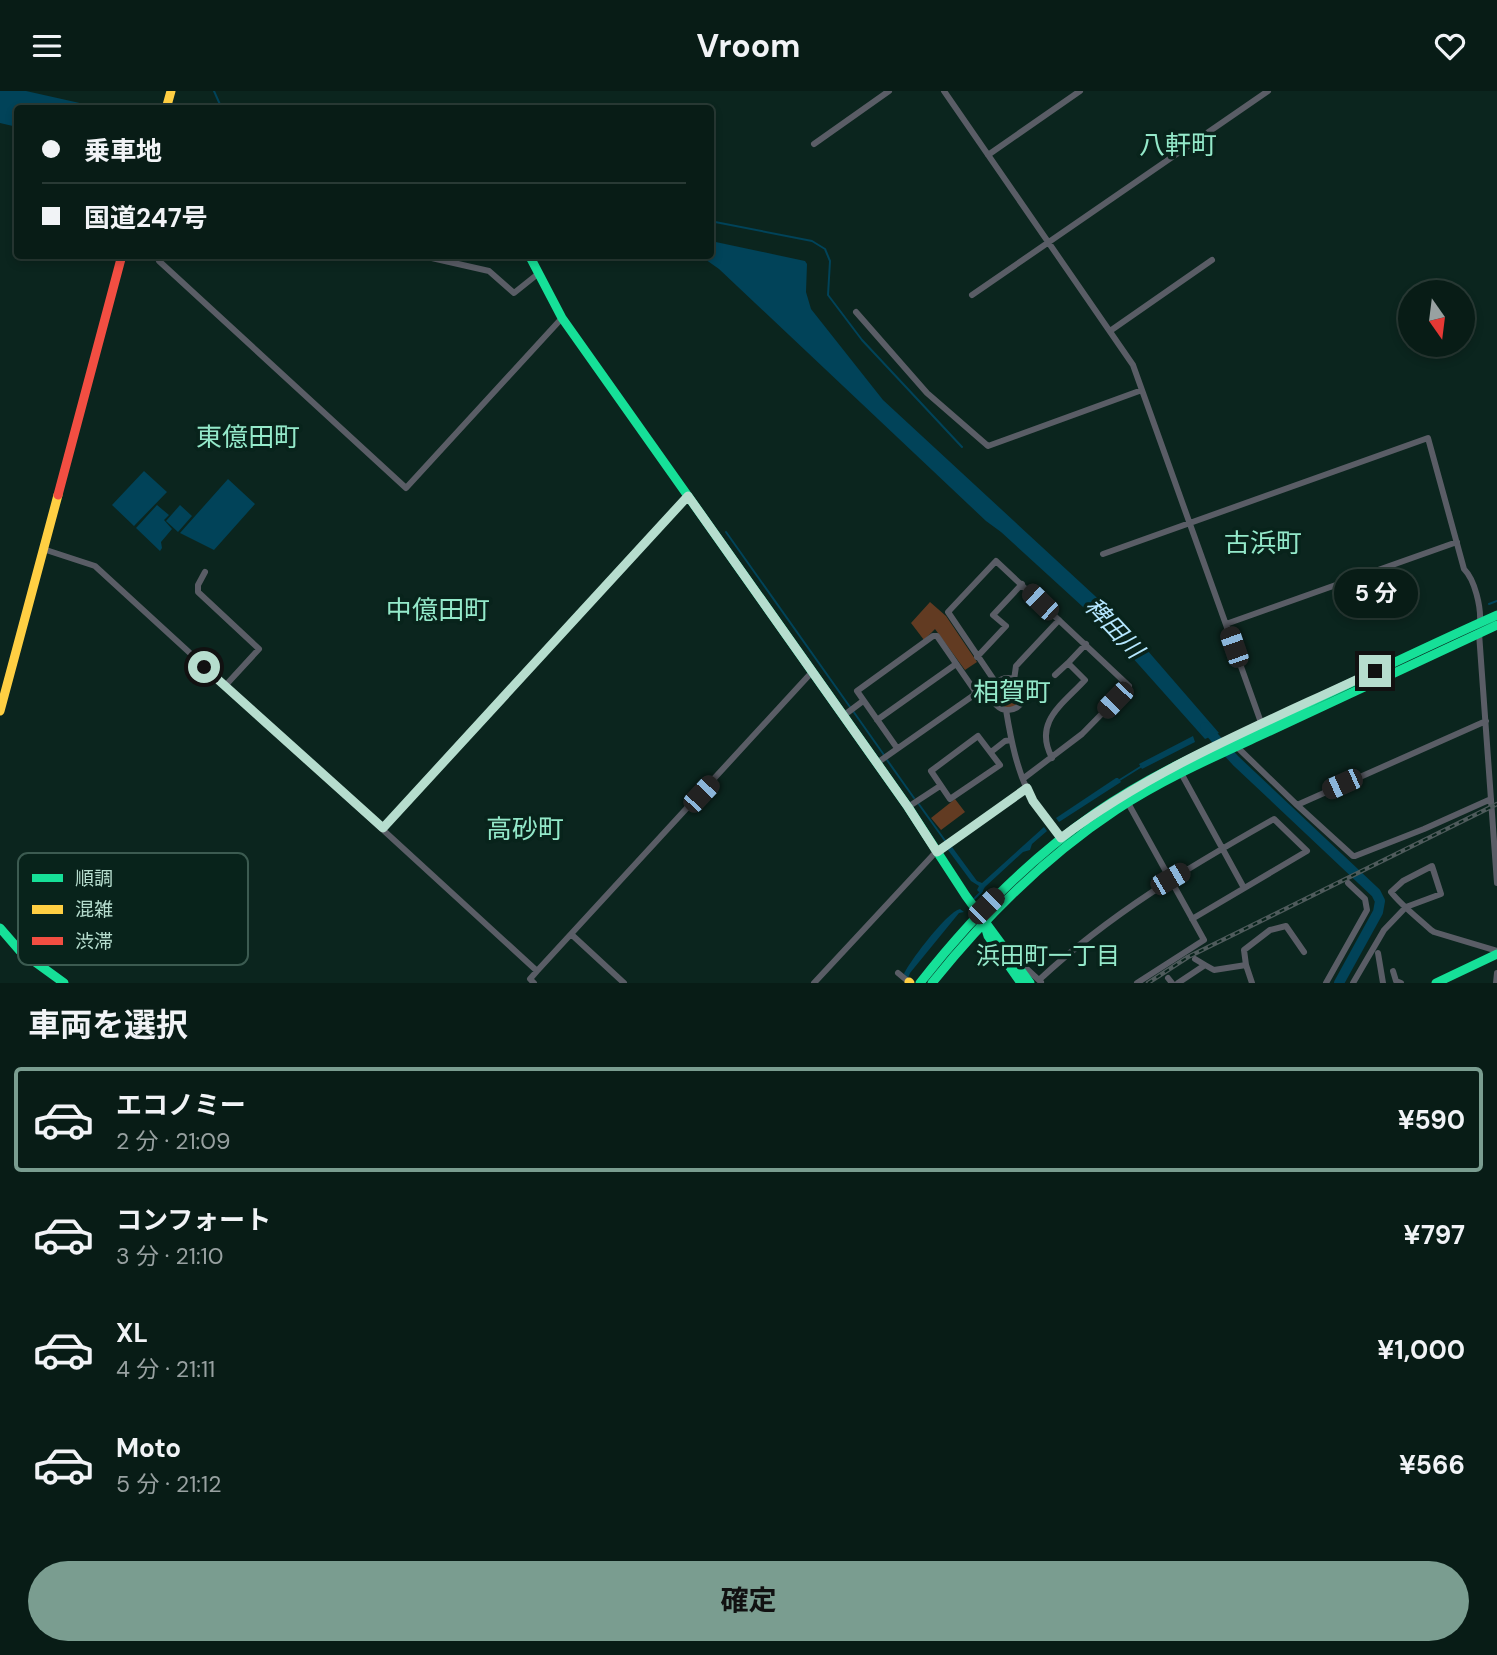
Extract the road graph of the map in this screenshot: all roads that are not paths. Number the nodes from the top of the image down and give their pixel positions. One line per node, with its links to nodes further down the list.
1 (889, 91): 5 (street)
2 (944, 91): 6 (street)
3 (1080, 91): 6 (street)
4 (1268, 91): 7 (street)
5 (814, 144)
6 (988, 155): 7 (street)
7 (1049, 244): 14 (street); 17 (street)
8 (121, 259): 22 (main road)
9 (436, 259): 13 (street)
10 (531, 259): 13 (main road)
11 (1212, 260): 17 (street)
12 (159, 261): 16 (street)
13 (540, 273): 16 (main road)
14 (972, 295)
15 (856, 312): 18 (street)
16 (562, 318): 19 (main road)
17 (1110, 331): 18 (street)
18 (1142, 390): 20 (street)
19 (688, 496): 36 (main road); 63 (street)
20 (1189, 523): 21 (street); 23 (street); 29 (street)
21 (1457, 542): 28 (street); 29 (street)
22 (43, 549): 40 (street); 43 (main road)
23 (1103, 554)
24 (205, 572): 40 (street)
25 (1022, 584): 27 (street); 33 (street); 33 (street)
26 (1497, 615): 28 (main road)
27 (1059, 620): 32 (street); 38 (street)
28 (1480, 623): 31 (street); 47 (main road)
29 (1226, 624): 47 (street)
30 (1497, 625): 31 (main road)
31 (1479, 634): 46 (street); 47 (main road)
32 (1086, 644): 34 (street); 53 (street)
33 (977, 657): 39 (street)
34 (1068, 663): 37 (street); 53 (street)
35 (956, 664): 41 (street); 45 (street); 50 (street)
36 (812, 672): 44 (main road); 76 (street)
37 (1055, 675)
38 (1014, 680): 39 (street); 42 (street)
39 (996, 683): 42 (street)
40 (225, 686): 63 (street)
41 (863, 701): 44 (street); 45 (street)
42 (1006, 710): 48 (street)
43 (0, 711)
44 (848, 712): 54 (main road)
45 (877, 720): 50 (street)
46 (1486, 721): 59 (street); 62 (street)
47 (1263, 729): 49 (main road)
48 (1011, 740): 51 (street); 56 (street)
49 (1233, 745): 52 (main road); 62 (street)
50 (897, 748): 54 (street)
51 (991, 751): 57 (street); 57 (street)
52 (1212, 753): 55 (main road); 64 (main road)
53 (1052, 758): 56 (street)
54 (882, 759): 61 (main road)
55 (1181, 773): 60 (main road); 65 (street)
56 (1024, 778): 58 (street)
57 (940, 786): 61 (street)
58 (1027, 788): 64 (street); 66 (street)
59 (1491, 799): 62 (street); 67 (street)
60 (1128, 803): 68 (street); 73 (main road)
61 (914, 804): 66 (main road)
62 (1297, 805)
63 (383, 828): 86 (street)
64 (1058, 834): 73 (main road)
65 (1222, 848): 68 (street); 71 (street); 71 (street)
66 (940, 850): 73 (main road); 94 (street)
67 (1496, 853): 70 (street)
68 (1170, 879): 74 (street); 90 (street)
69 (1348, 883): 103 (street)
70 (1497, 883)
71 (1244, 888): 74 (street)
72 (1406, 907): 72 (street); 79 (street); 104 (street)
73 (979, 913): 81 (main road); 96 (main road); 97 (main road)
74 (1192, 919): 100 (street)
75 (0, 928): 77 (main road)
76 (571, 934): 86 (street); 93 (street)
77 (18, 949)
78 (1304, 952): 85 (street)
79 (1497, 952): 107 (main road)
80 (1378, 953): 105 (street)
81 (1006, 955): 90 (main road); 98 (street); 99 (main road)
82 (1195, 959): 84 (street)
83 (39, 965): 91 (main road)
84 (1205, 965): 85 (street); 101 (street)
85 (1246, 965): 102 (street)
86 (537, 971): 92 (street)
87 (1393, 971): 106 (street)
88 (898, 973): 95 (street)
89 (1497, 973): 108 (street)
90 (1037, 982)
91 (64, 983)
92 (534, 983)
93 (624, 983)
94 (814, 983)
95 (909, 983)
96 (920, 983)
97 (932, 983)
98 (1014, 983)
99 (1021, 983)
100 (1137, 983)
101 (1178, 983)
102 (1252, 983)
103 (1326, 983)
104 (1353, 983)
105 (1383, 983)
106 (1401, 983)
107 (1436, 983)
108 (1496, 983)

